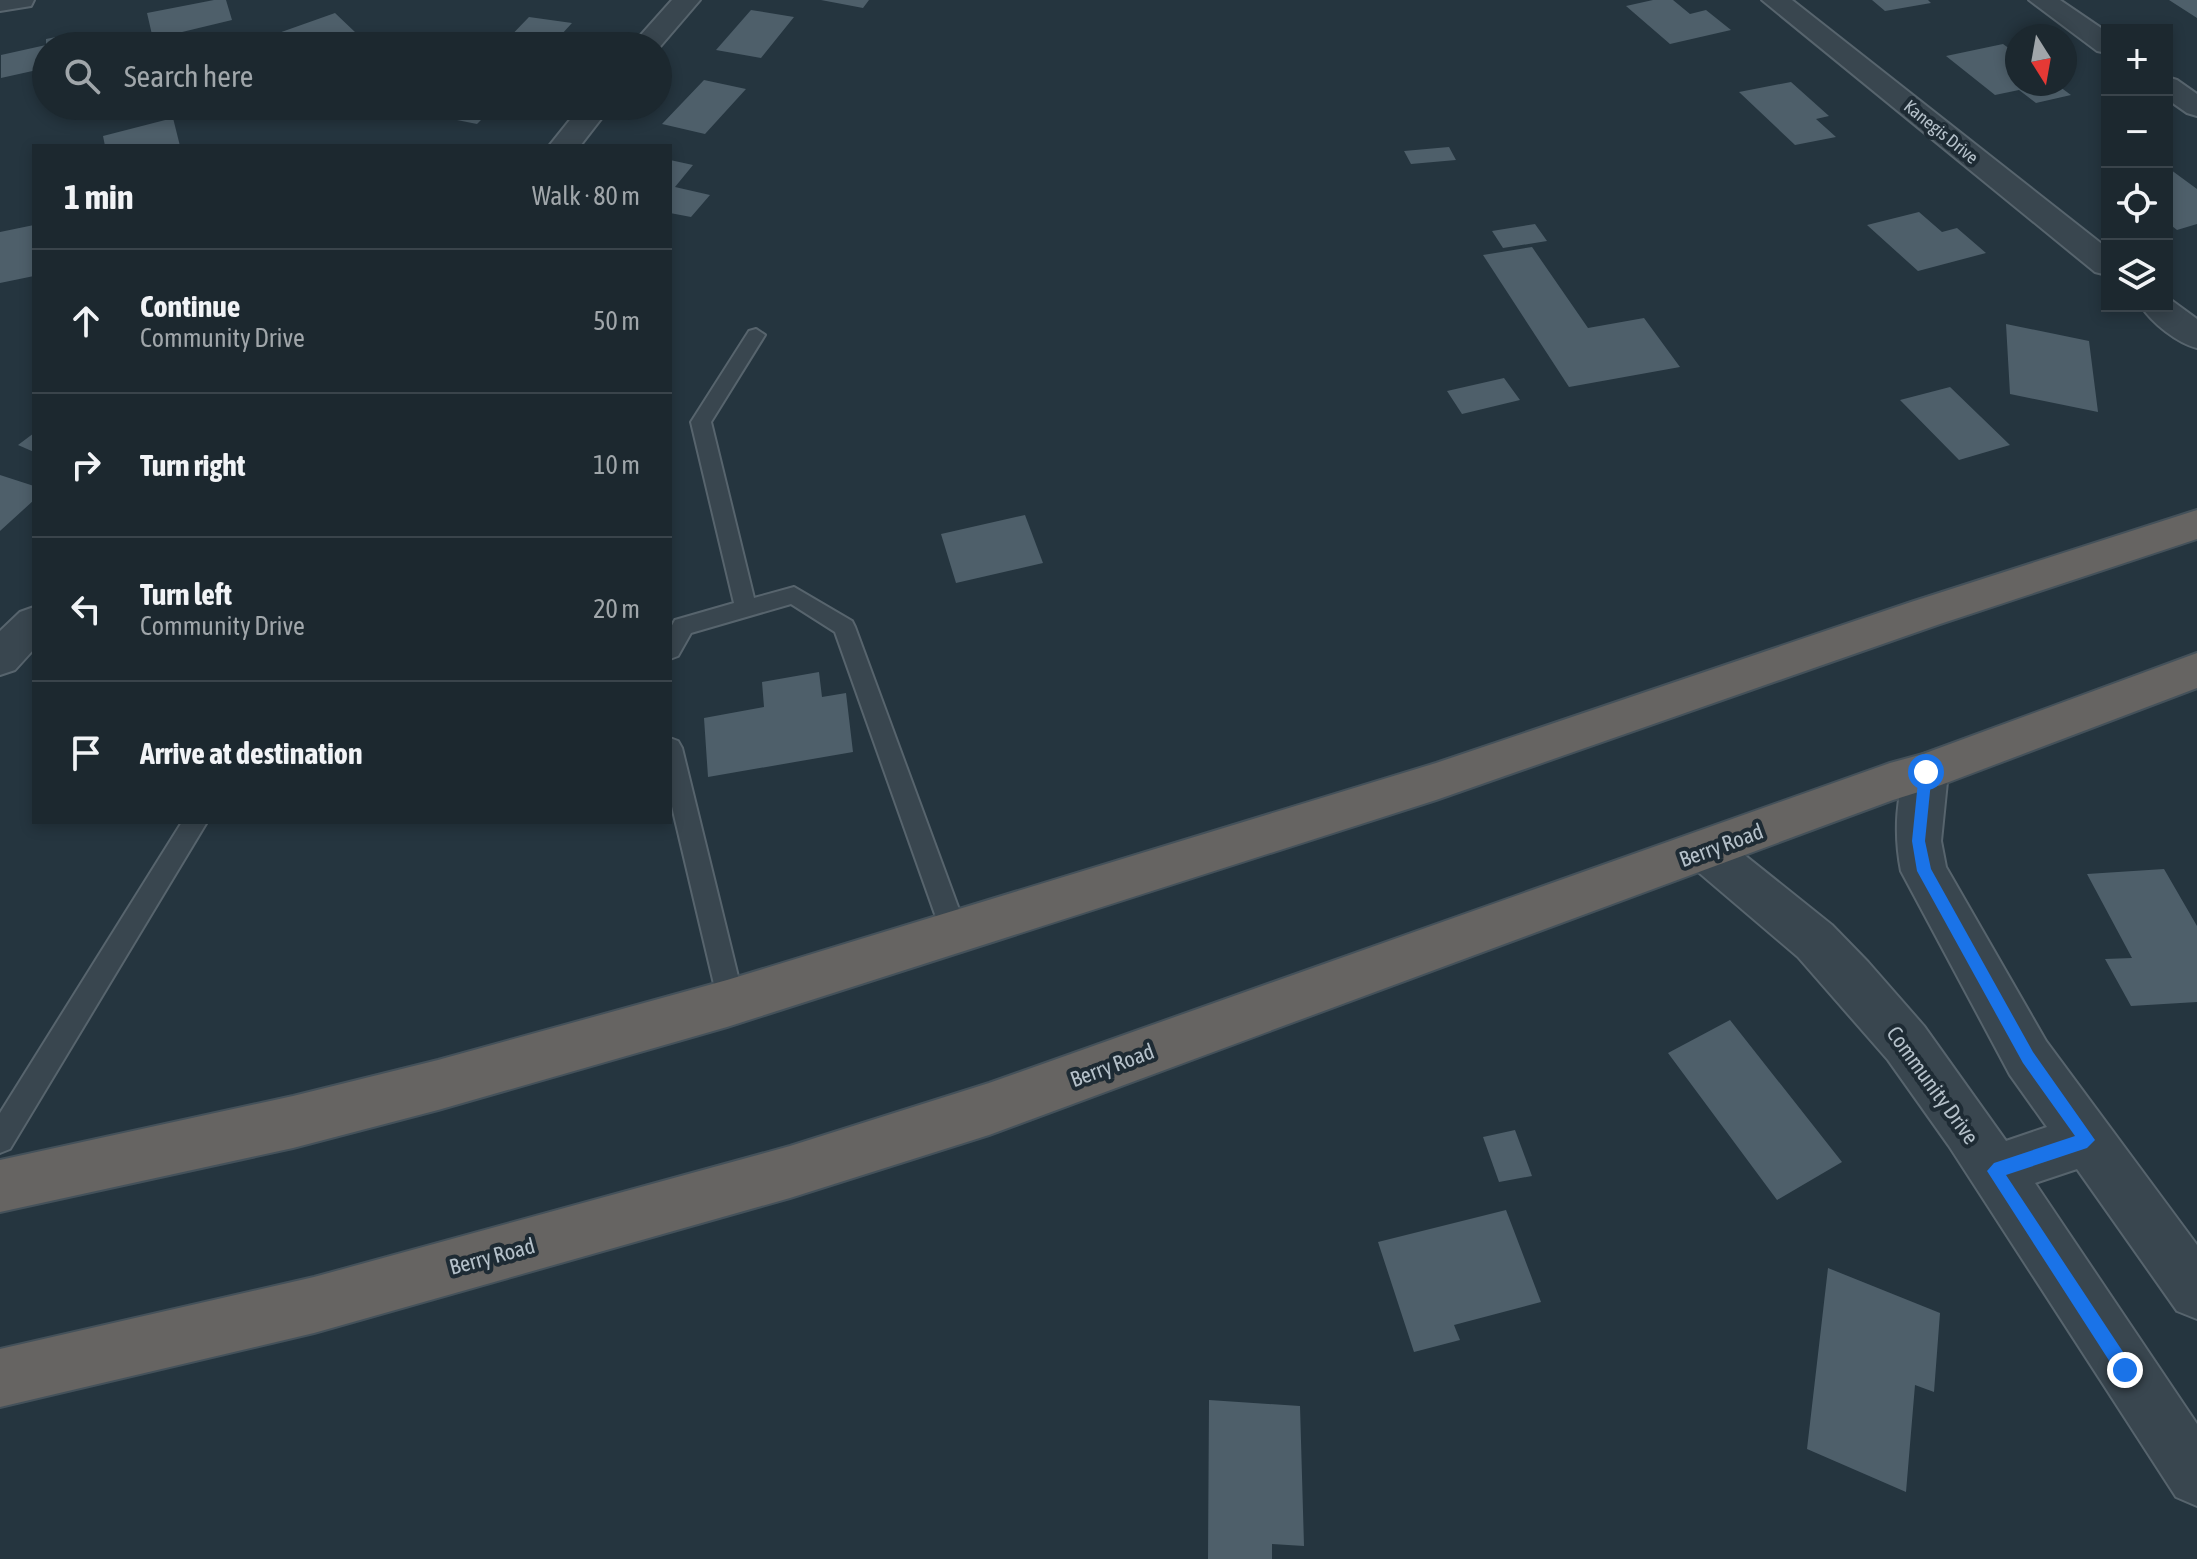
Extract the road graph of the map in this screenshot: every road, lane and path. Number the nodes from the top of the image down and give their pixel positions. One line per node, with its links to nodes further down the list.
1 (21, 0): 5 (street)
2 (687, 0): 6 (street)
3 (1775, 0): 12 (street, Kanegis Drive)
4 (2042, 0): 7 (street)
5 (0, 3)
6 (658, 32)
7 (2101, 41)
8 (2173, 90): 9 (street)
9 (2197, 107)
10 (585, 120): 11 (street)
11 (566, 144)
12 (2101, 260)
13 (2166, 312): 15 (street)
14 (756, 335): 17 (lane)
15 (2197, 337)
16 (2197, 524): 26 (highway)
17 (746, 609): 19 (lane); 26 (lane)
18 (32, 625): 20 (street)
19 (672, 646)
20 (0, 658)
21 (2197, 670): 23 (highway, Berry Road)
22 (672, 756): 27 (lane)
23 (1926, 772): 25 (highway, Berry Road); 29 (street)
24 (194, 824): 28 (lane)
25 (1706, 851): 30 (street, Community Drive); 33 (highway, Berry Road)
26 (955, 934): 27 (highway)
27 (731, 1001): 31 (highway)
28 (0, 1139)
29 (2087, 1140): 30 (street); 32 (street)
30 (1994, 1171): 34 (street, Community Drive)
31 (0, 1186)
32 (2197, 1291)
33 (0, 1378)
34 (2197, 1476)

